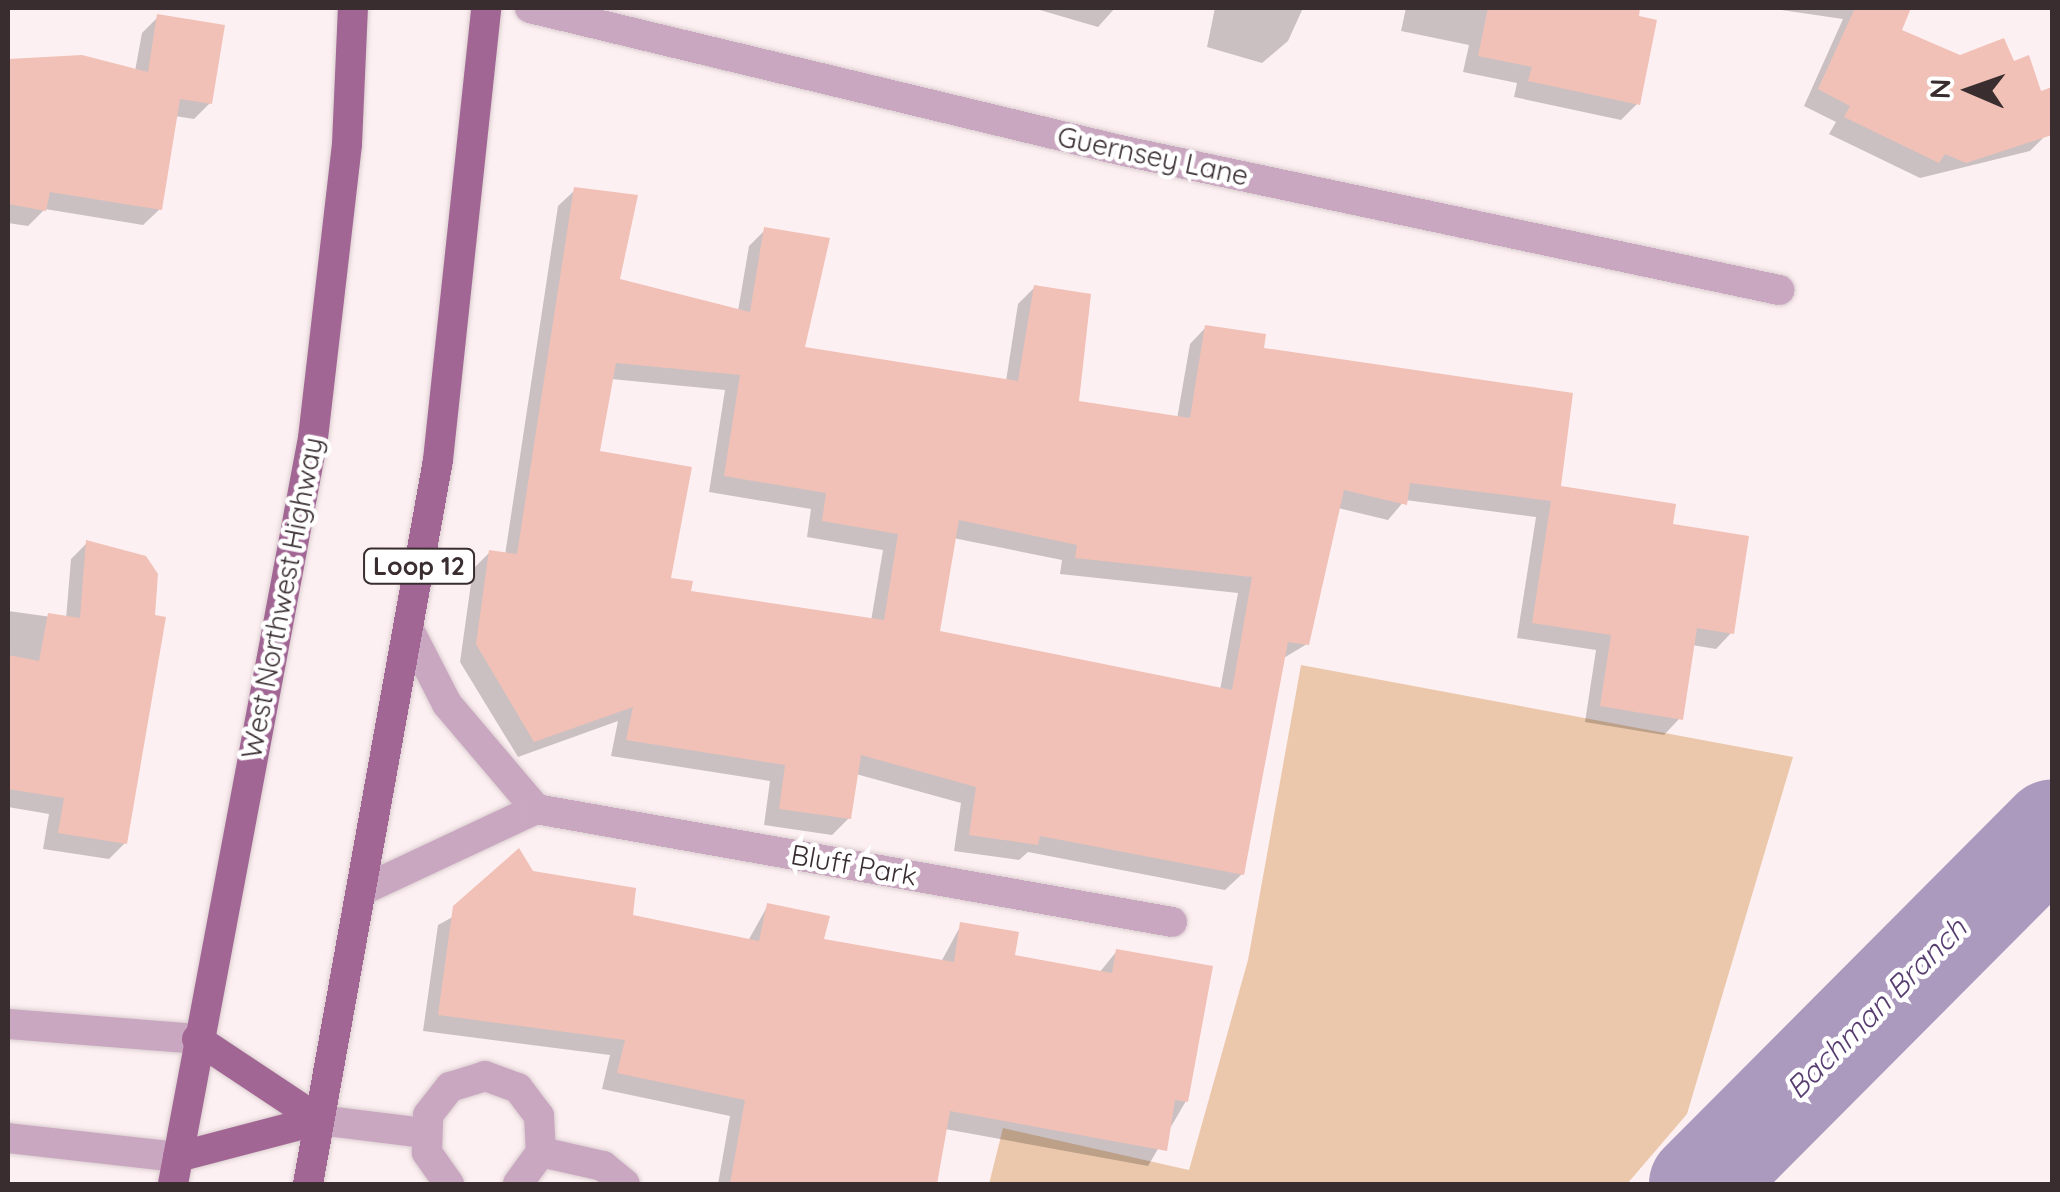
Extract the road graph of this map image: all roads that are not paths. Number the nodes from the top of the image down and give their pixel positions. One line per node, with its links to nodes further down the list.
1 (353, 8): 10 (main road, West Northwest Highway)
2 (486, 8): 5 (main road, Loop 12)
3 (530, 8): 4 (street, Guernsey Lane)
4 (1779, 290)
5 (408, 628): 6 (street); 7 (main road, Loop 12)
6 (536, 809): 7 (street); 8 (street, Bluff Park)
7 (361, 891): 11 (main road, Loop 12)
8 (1172, 922)
9 (8, 1024): 10 (street)
10 (197, 1039): 11 (main road); 15 (main road, West Northwest Highway)
11 (319, 1120): 12 (street); 15 (main road); 16 (main road, Loop 12)
12 (424, 1133): 14 (street); 17 (street)
13 (8, 1138): 15 (street)
14 (541, 1152): 18 (street); 19 (street)
15 (176, 1170)
16 (308, 1184)
17 (449, 1184)
18 (518, 1184)
19 (625, 1184)

